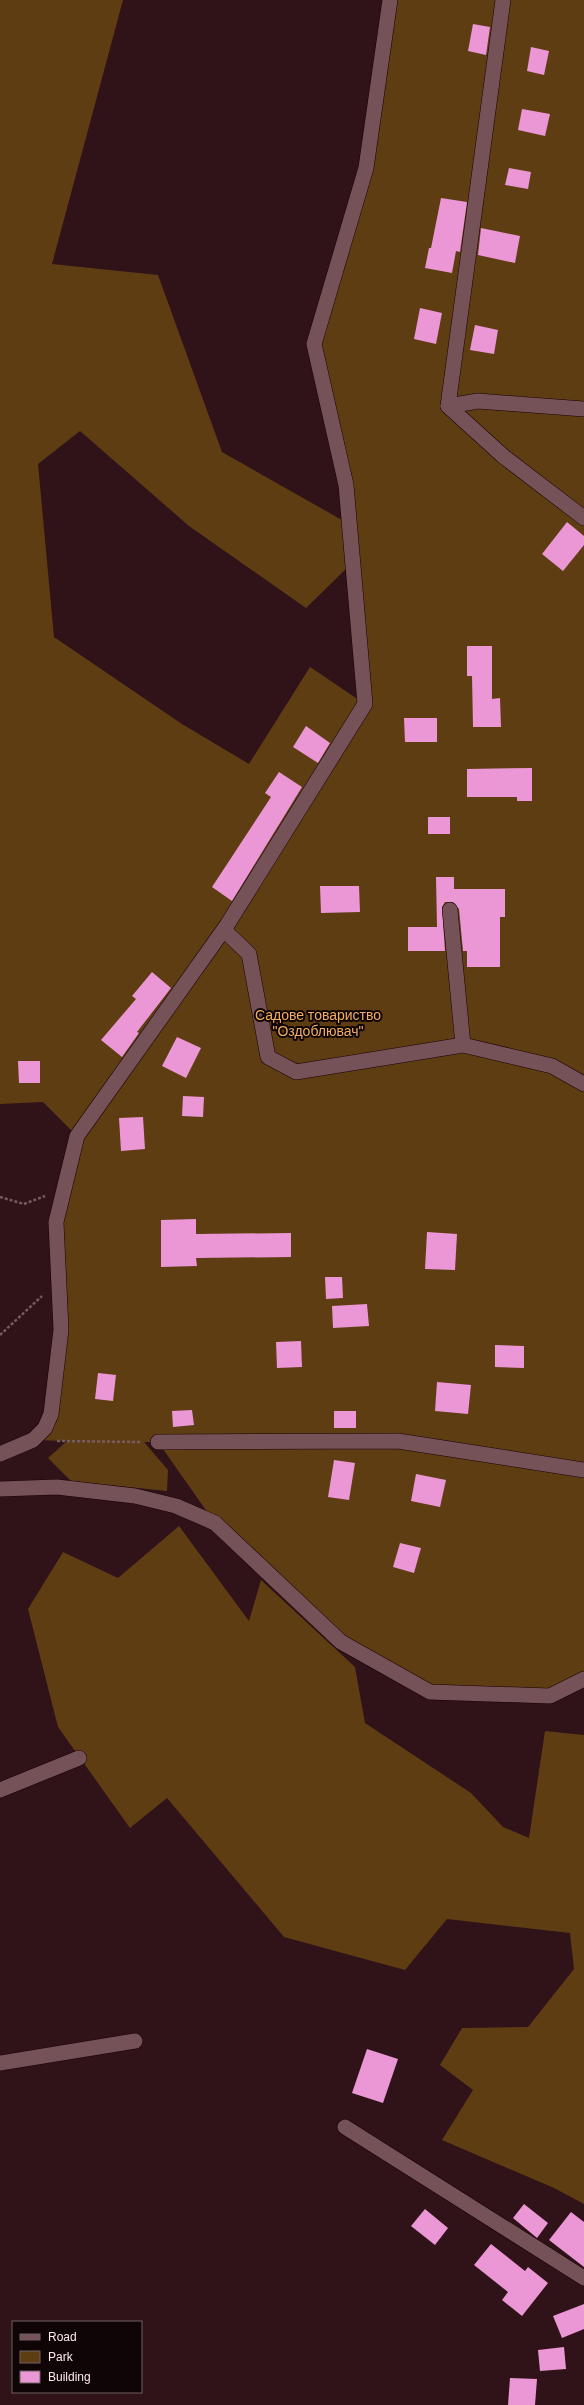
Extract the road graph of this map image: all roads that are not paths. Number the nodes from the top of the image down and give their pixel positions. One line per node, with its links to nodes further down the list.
1 (390, 0): 7 (street)
2 (503, 0): 3 (street)
3 (448, 406): 4 (street); 5 (street)
4 (584, 409)
5 (584, 518)
6 (450, 910): 8 (street)
7 (224, 930): 8 (street); 11 (street)
8 (464, 1045): 9 (street)
9 (584, 1084)
10 (158, 1442): 12 (street)
11 (0, 1454)
12 (584, 1470)
13 (0, 1489): 14 (street)
14 (584, 1679)
15 (79, 1758): 16 (street)
16 (0, 1790)
17 (135, 2041): 18 (street)
18 (0, 2063)
19 (345, 2127): 20 (street)
20 (584, 2278)

